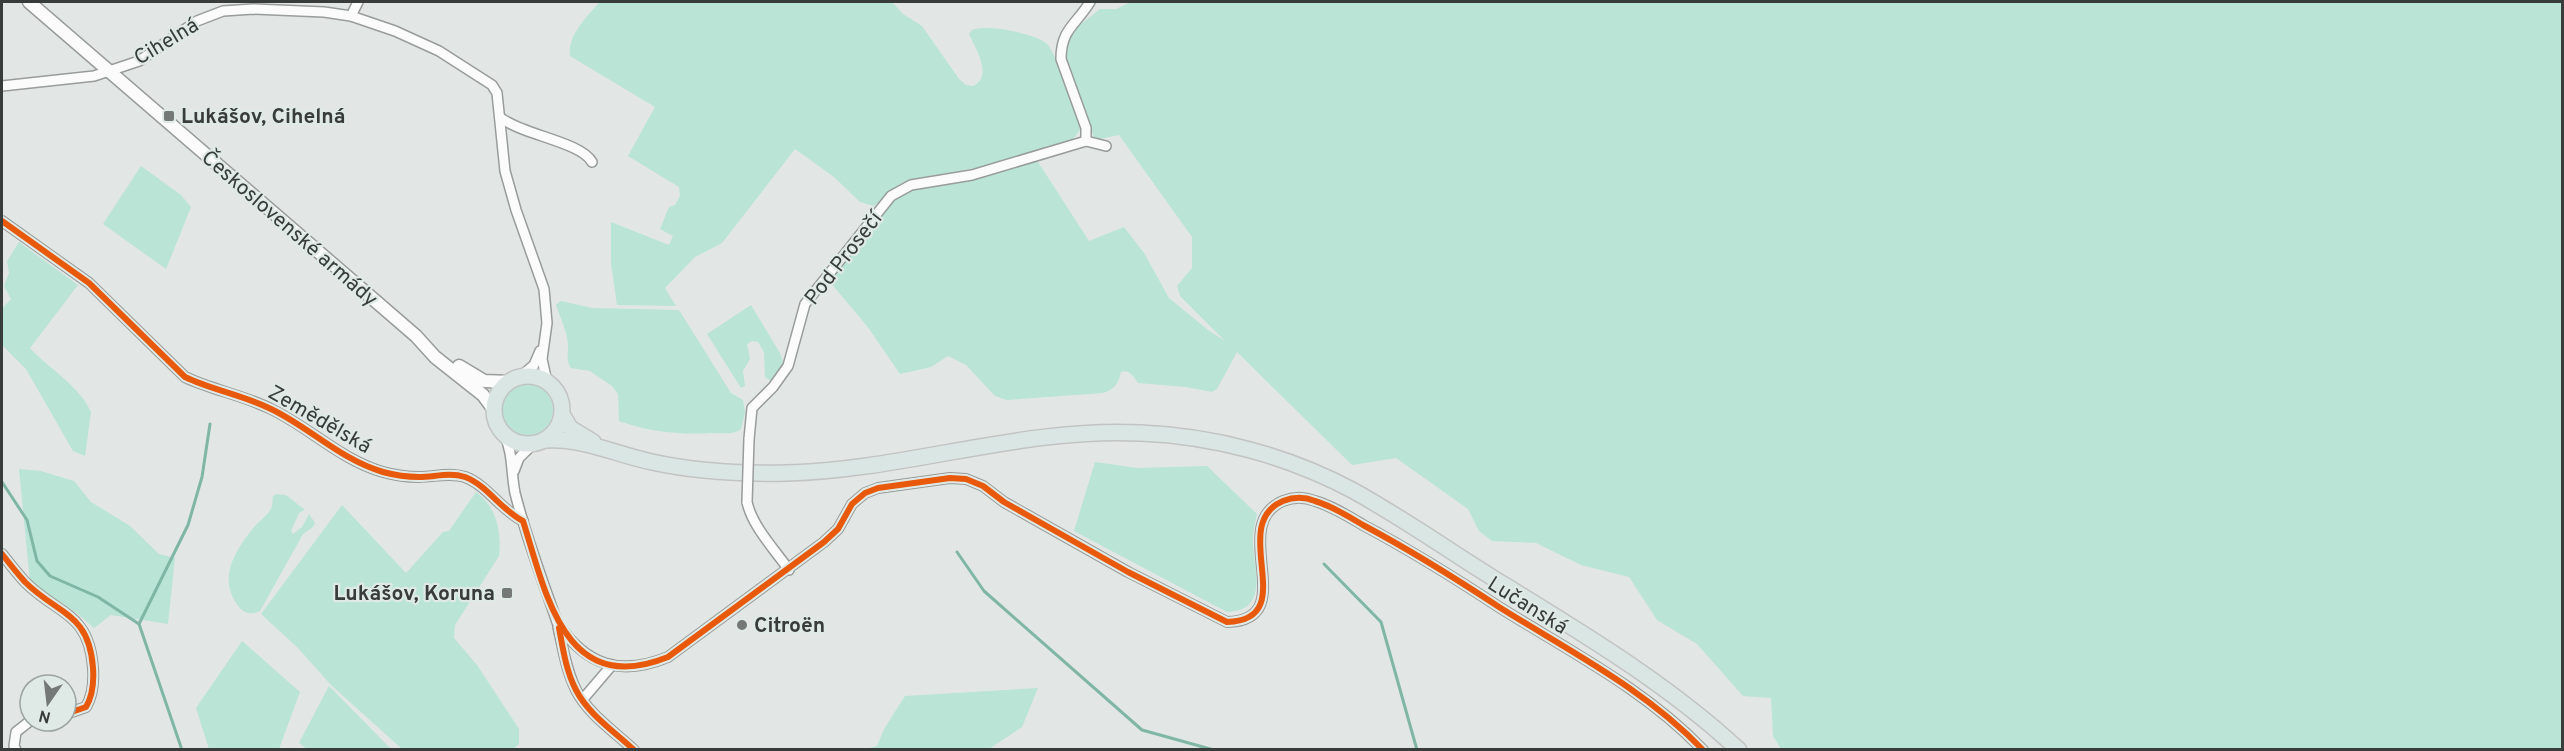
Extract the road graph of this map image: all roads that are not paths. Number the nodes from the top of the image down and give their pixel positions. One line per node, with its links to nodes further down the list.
1 (28, 2): 5 (street, Československé armády)
2 (358, 2): 4 (street)
3 (1090, 2): 8 (street)
4 (351, 16): 5 (street, Cihelná); 7 (street, Cihelná)
5 (108, 71): 6 (street, Cihelná); 12 (street, Československé armády)
6 (2, 86)
7 (501, 118): 10 (street); 13 (street, Cihelná)
8 (1086, 141): 9 (street); 25 (street, Pod Prosečí, bridge)
9 (1106, 146)
10 (592, 162)
11 (2, 220): 23 (street, Zemědělská)
12 (416, 336): 14 (street, Československé armády); 16 (street, Československé armády)
13 (544, 340): 14 (street); 15 (street, Cihelná)
14 (515, 379): 15 (main road, Československé armády); 16 (main road)
15 (548, 382): 17 (main road)
16 (494, 410): 18 (main road, Československé armády)
17 (562, 414): 19 (main road); 20 (main road)
18 (504, 434): 19 (main road); 21 (street, Československé armády)
19 (539, 442): 20 (main road); 21 (street)
20 (618, 453): 34 (main road)
21 (513, 477): 23 (street, Československé armády)
22 (1037, 520): 25 (street, Československé armády); 33 (street, Lučanská)
23 (523, 521): 26 (street, Československé armády)
24 (2, 554): 29 (street)
25 (789, 570): 27 (street, Československé armády)
26 (557, 622): 27 (street, Československé armády); 28 (street)
27 (612, 665): 28 (street)
28 (583, 699): 32 (street)
29 (78, 710)
30 (18, 730): 31 (street)
31 (16, 750)
32 (634, 750)
33 (1703, 750)
34 (1739, 750)

